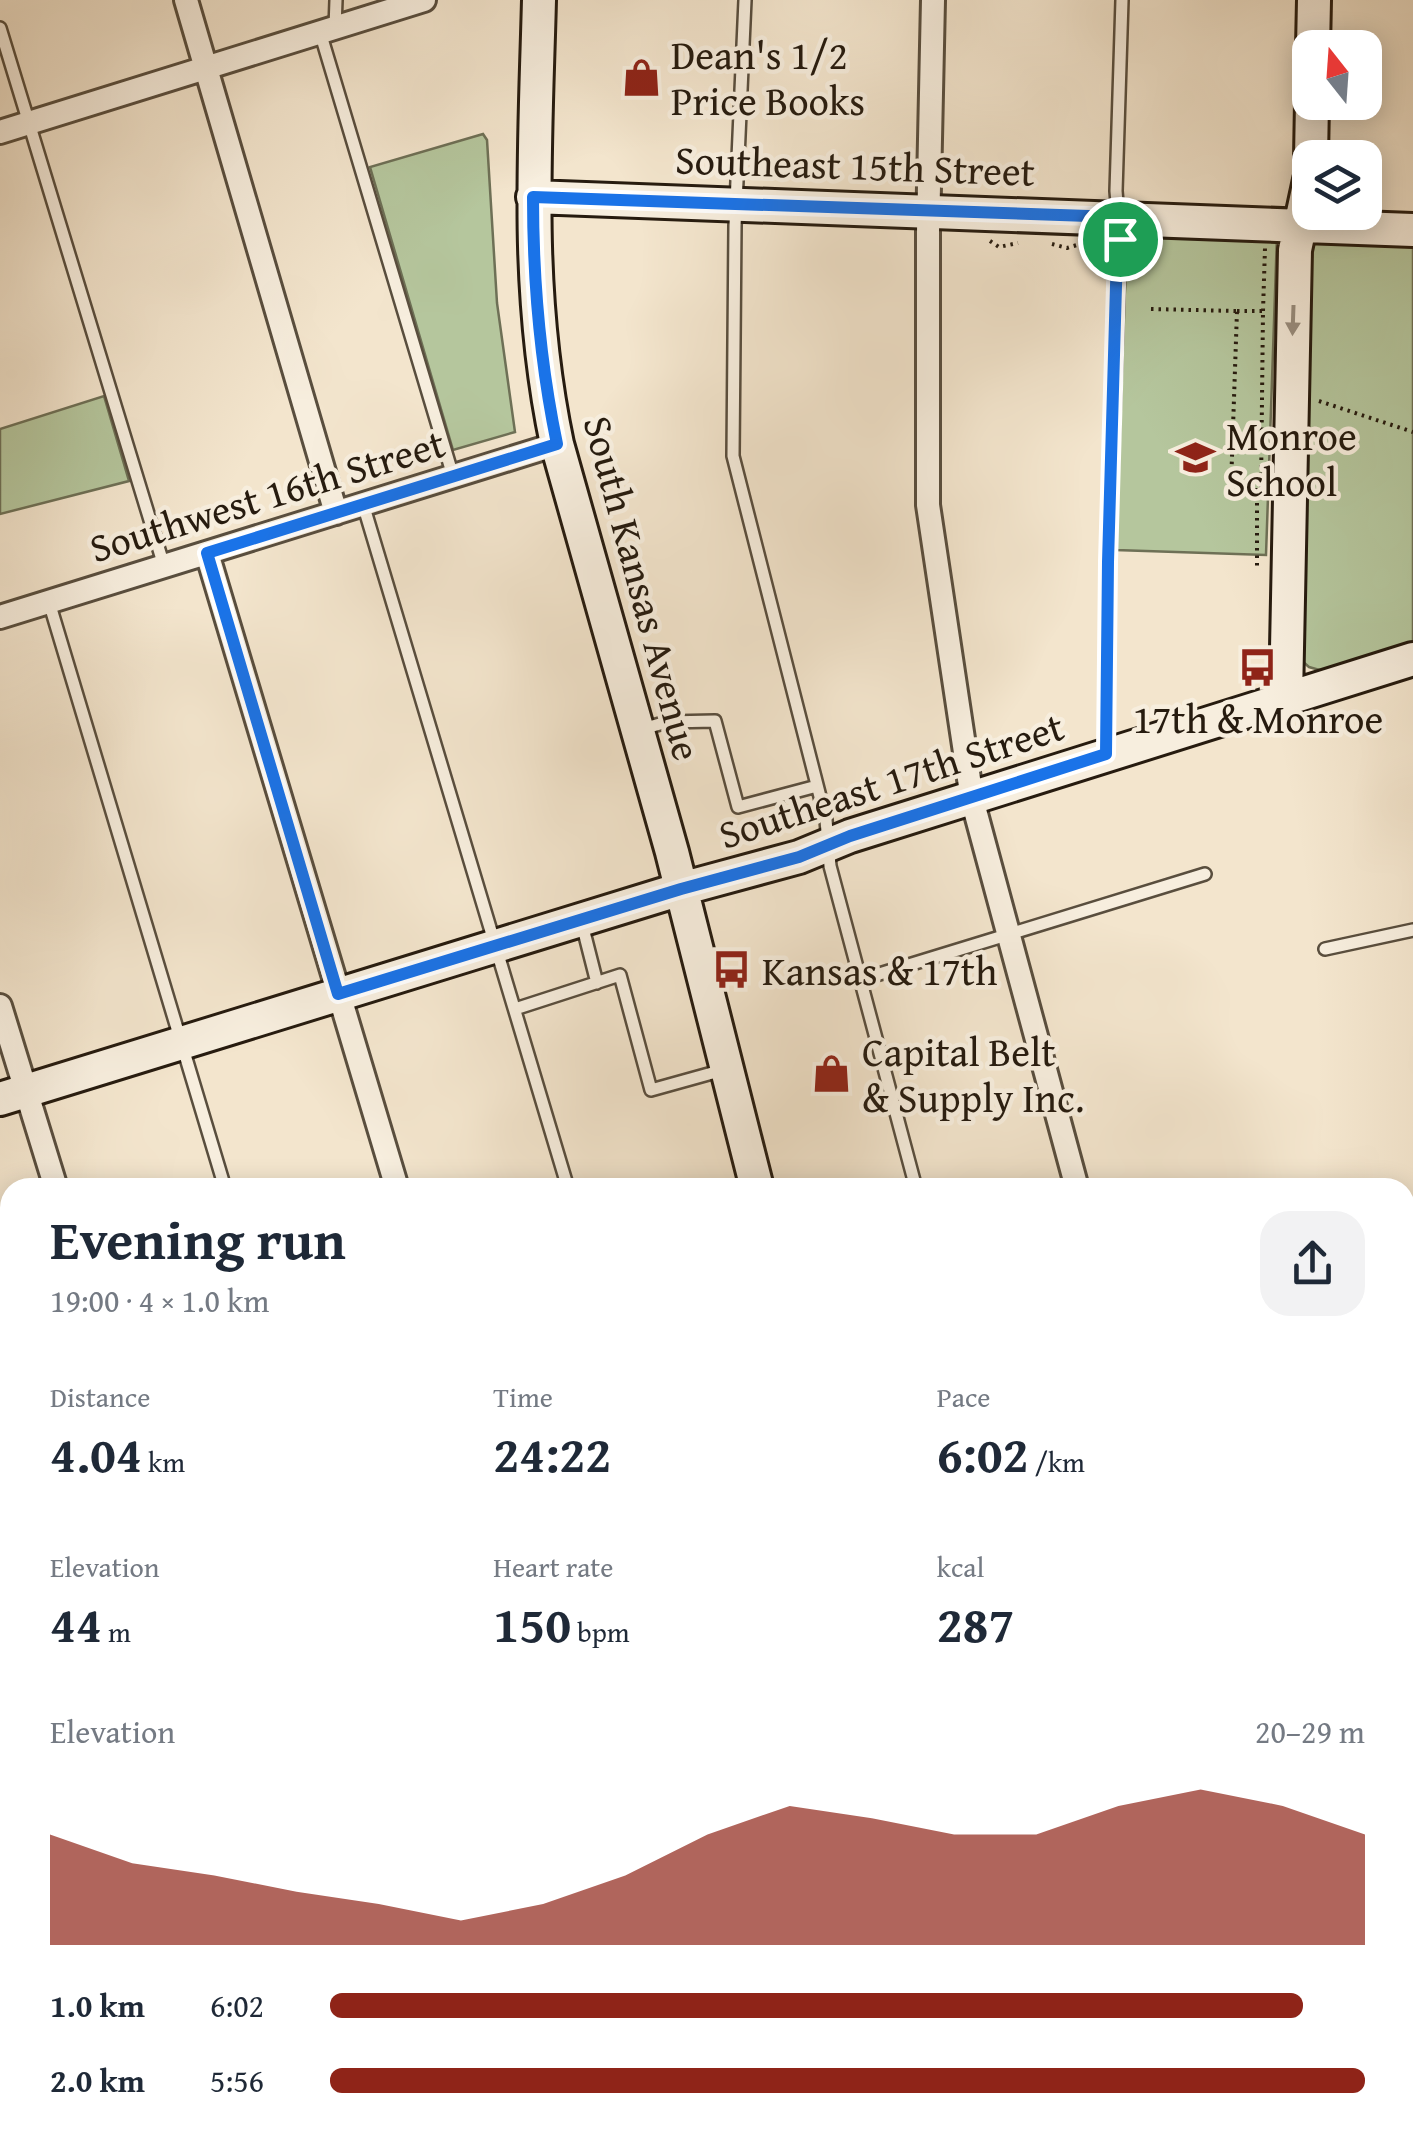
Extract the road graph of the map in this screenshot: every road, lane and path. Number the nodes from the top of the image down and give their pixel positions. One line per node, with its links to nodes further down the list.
1 (186, 0): 12 (street)
2 (336, 0): 10 (lane)
3 (424, 0): 10 (street)
4 (539, 0): 15 (street, South Kansas Avenue)
5 (745, 0): 16 (lane)
6 (934, 0): 17 (street)
7 (1122, 0): 18 (lane)
8 (1314, 0): 11 (street)
9 (0, 28): 13 (lane)
10 (328, 30): 12 (street); 28 (lane)
11 (1313, 30)
12 (206, 68): 13 (street); 31 (street)
13 (29, 123): 14 (street); 33 (lane)
14 (0, 132)
15 (533, 197): 16 (street, Southeast 15th Street); 27 (street, South Kansas Avenue)
16 (738, 203): 17 (street, Southeast 15th Street); 41 (lane)
17 (928, 209): 18 (street, Southeast 15th Street); 42 (street)
18 (1118, 217): 19 (street, Southeast 15th Street); 40 (lane)
19 (1292, 224)
20 (1382, 228): 22 (street, Southeast 15th Street)
21 (1300, 230): 25 (street, one-way to 25)
22 (1413, 230)
23 (1151, 310): 24 (path)
24 (1237, 311): 29 (path); 29 (path)
25 (1290, 398): 26 (path); 38 (street)
26 (1413, 432)
27 (557, 444): 28 (street, Southwest 16th Street); 39 (street, South Kansas Avenue)
28 (453, 476): 30 (street, Southwest 16th Street)
29 (1257, 488): 34 (path)
30 (362, 504): 31 (street, Southwest 16th Street); 49 (lane)
31 (336, 513): 32 (street, Southwest 16th Street)
32 (207, 553): 33 (street, Southwest 16th Street); 53 (street)
33 (164, 566): 35 (street, Southwest 16th Street)
34 (1257, 568)
35 (49, 602): 36 (street, Southwest 16th Street); 56 (lane)
36 (0, 617)
37 (1413, 659): 38 (street, Southeast 17th Street)
38 (1286, 698): 40 (street, Southeast 17th Street)
39 (638, 730): 41 (lane); 45 (street, South Kansas Avenue)
40 (1106, 754): 42 (street, Southeast 17th Street)
41 (817, 786): 43 (lane)
42 (972, 799): 43 (street, Southeast 17th Street); 48 (street)
43 (828, 844): 45 (street, Southeast 17th Street); 51 (lane)
44 (1205, 874): 48 (lane)
45 (681, 889): 46 (street, Southeast 17th Street); 57 (street, South Kansas Avenue)
46 (581, 920): 49 (street, Southeast 17th Street); 52 (lane)
47 (1413, 930): 50 (lane)
48 (1010, 934): 51 (lane); 65 (street)
49 (496, 946): 53 (street, Southeast 17th Street); 55 (lane)
50 (1324, 949)
51 (863, 979): 64 (lane)
52 (597, 982): 55 (lane); 57 (lane)
53 (338, 994): 56 (street, Southeast 17th Street); 61 (street)
54 (0, 1006): 58 (street)
55 (515, 1009): 62 (lane)
56 (181, 1043): 58 (street, Southeast 17th Street); 60 (lane)
57 (727, 1069): 63 (street, South Kansas Avenue)
58 (13, 1094): 59 (street)
59 (51, 1178)
60 (222, 1178)
61 (394, 1178)
62 (565, 1178)
63 (754, 1178)
64 (913, 1178)
65 (1073, 1178)

